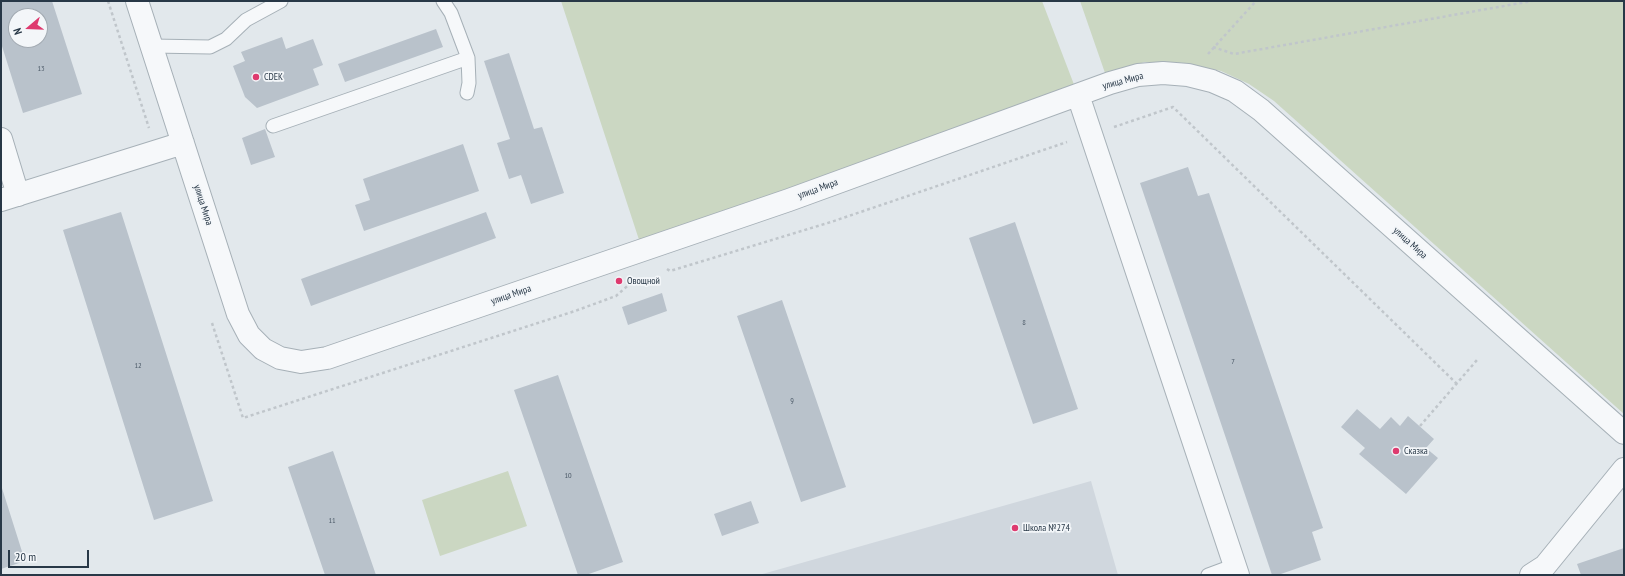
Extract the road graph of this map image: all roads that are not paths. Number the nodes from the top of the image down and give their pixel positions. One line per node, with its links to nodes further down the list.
1 (137, 1): 4 (street, улица Мира)
2 (281, 1): 4 (lane)
3 (443, 1): 5 (lane)
4 (152, 46): 10 (street, улица Мира)
5 (468, 58): 6 (lane); 8 (lane)
6 (467, 93)
7 (1078, 95): 10 (street, улица Мира); 12 (street, улица Мира); 14 (street)
8 (273, 126)
9 (1, 139): 11 (street)
10 (183, 143): 11 (street)
11 (10, 197)
12 (1624, 433)
13 (1624, 468): 15 (street)
14 (1237, 570): 16 (lane)
15 (1541, 572)
16 (1208, 575)

